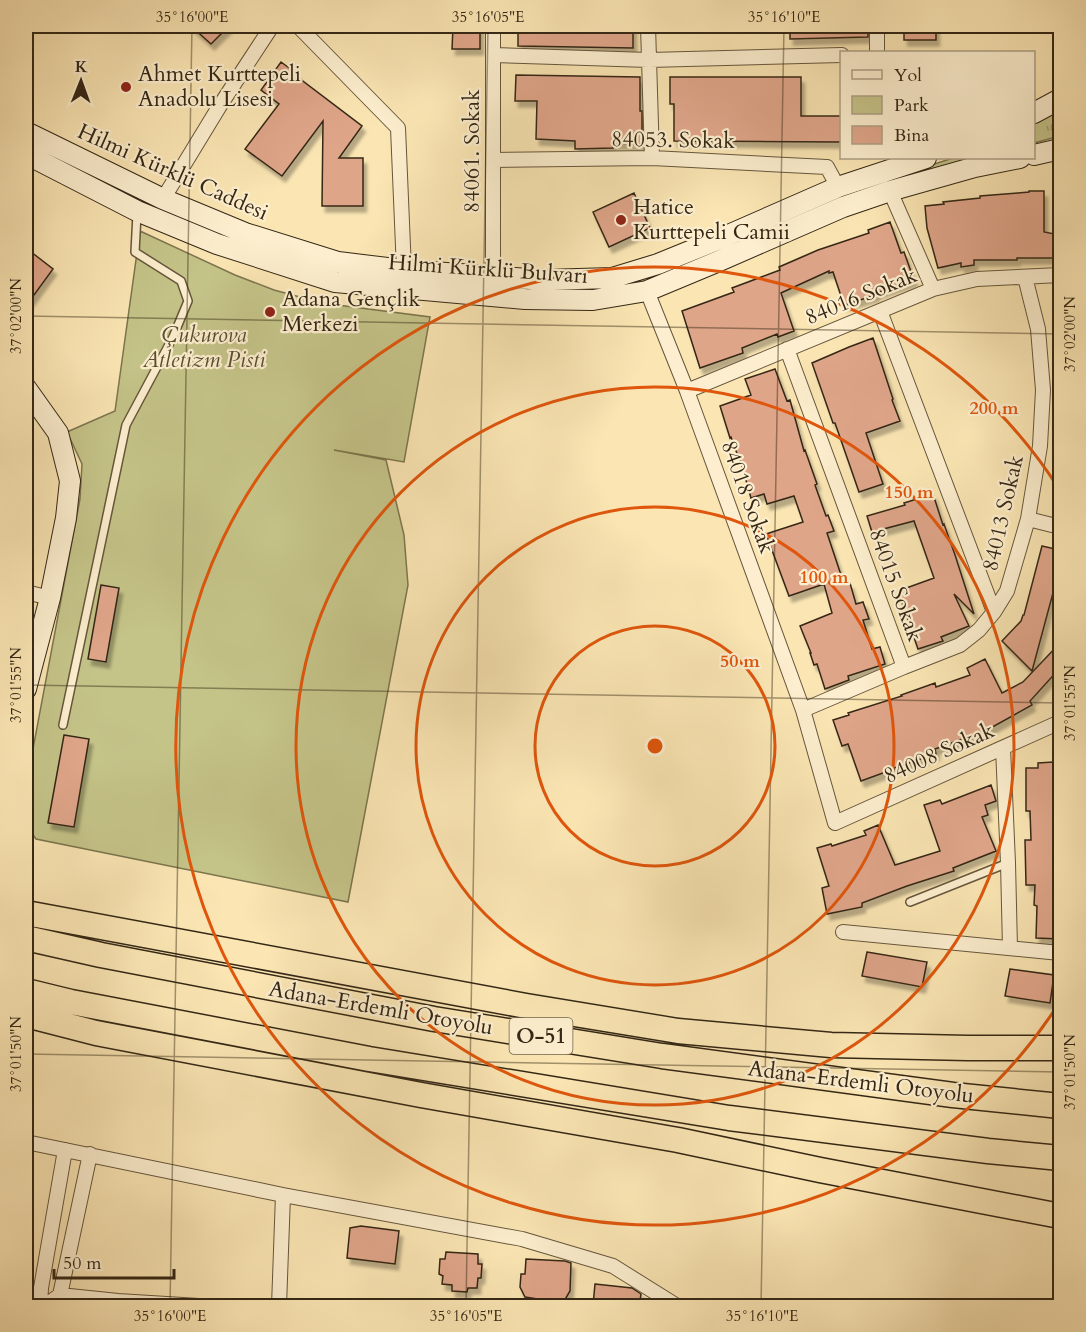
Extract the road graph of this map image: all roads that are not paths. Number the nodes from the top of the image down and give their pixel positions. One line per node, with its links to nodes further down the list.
1 (272, 26): 22 (street)
2 (298, 26): 24 (street)
3 (493, 26): 7 (street, 84061. Sokak)
4 (648, 26): 9 (street)
5 (877, 26): 6 (street)
6 (877, 51)
7 (493, 56): 9 (street); 19 (street, 84061. Sokak)
8 (840, 56): 9 (street)
9 (649, 60): 16 (street)
10 (1060, 99): 11 (main road)
11 (1035, 112)
12 (26, 132): 22 (main road, Hilmi Kürklü Caddesi)
13 (1060, 149): 15 (main road)
14 (26, 154): 23 (main road, Hilmi Kürklü Bulvarı)
15 (1035, 155)
16 (652, 158): 19 (street, 84053. Sokak); 20 (street, 84053. Sokak)
17 (923, 159): 20 (main road, Hilmi Kürklü Caddesi)
18 (1015, 159): 21 (main road, Hilmi Kürklü Bulvarı)
19 (494, 160): 26 (street, 84061. Sokak)
20 (838, 187): 26 (main road, Hilmi Kürklü Caddesi)
21 (890, 191): 28 (street); 29 (main road, Hilmi Kürklü Bulvarı)
22 (163, 199): 24 (main road, Hilmi Kürklü Caddesi)
23 (137, 211): 29 (main road, Hilmi Kürklü Bulvarı); 43 (lane)
24 (404, 270): 26 (main road, Hilmi Kürklü Caddesi)
25 (1060, 275): 27 (street, 84016 Sokak)
26 (493, 277)
27 (1025, 277): 28 (street, 84016 Sokak); 34 (street, 84013 Sokak)
28 (933, 289): 30 (street, 84016 Sokak)
29 (646, 291): 33 (street, 84018 Sokak)
30 (880, 311): 31 (street, 84016 Sokak); 38 (street)
31 (787, 349): 33 (street, 84016 Sokak); 39 (street, 84015 Sokak)
32 (26, 388): 37 (main road)
33 (687, 391): 41 (street, 84018 Sokak)
34 (1028, 519): 35 (street); 38 (street, 84013 Sokak)
35 (1060, 528)
36 (26, 592): 37 (street)
37 (50, 598): 40 (main road)
38 (994, 612): 39 (street, 84013 Sokak)
39 (904, 667): 41 (street, 84013 Sokak)
40 (26, 689)
41 (803, 710): 45 (street, 84018 Sokak)
42 (1060, 722): 44 (street, 84008 Sokak)
43 (63, 725)
44 (1003, 748): 45 (street, 84008 Sokak); 46 (street)
45 (835, 823)
46 (1008, 863): 47 (lane); 51 (street)
47 (910, 902)
48 (26, 913): 55 (highway)
49 (843, 932): 51 (street)
50 (26, 938): 56 (highway, Adana-Erdemli Otoyolu / O-51)
51 (1010, 948): 52 (street)
52 (1060, 953)
53 (26, 991): 60 (highway, O-51)
54 (26, 1015): 62 (highway)
55 (1060, 1048)
56 (1060, 1106)
57 (26, 1142): 58 (street)
58 (65, 1150): 59 (street); 65 (street)
59 (90, 1154): 61 (street); 63 (street)
60 (1060, 1158)
61 (283, 1195): 68 (street); 69 (street)
62 (1060, 1216)
63 (60, 1301): 64 (street); 66 (street)
64 (118, 1304): 67 (street)
65 (40, 1306)
66 (45, 1306)
67 (199, 1306)
68 (279, 1306)
69 (677, 1306)

